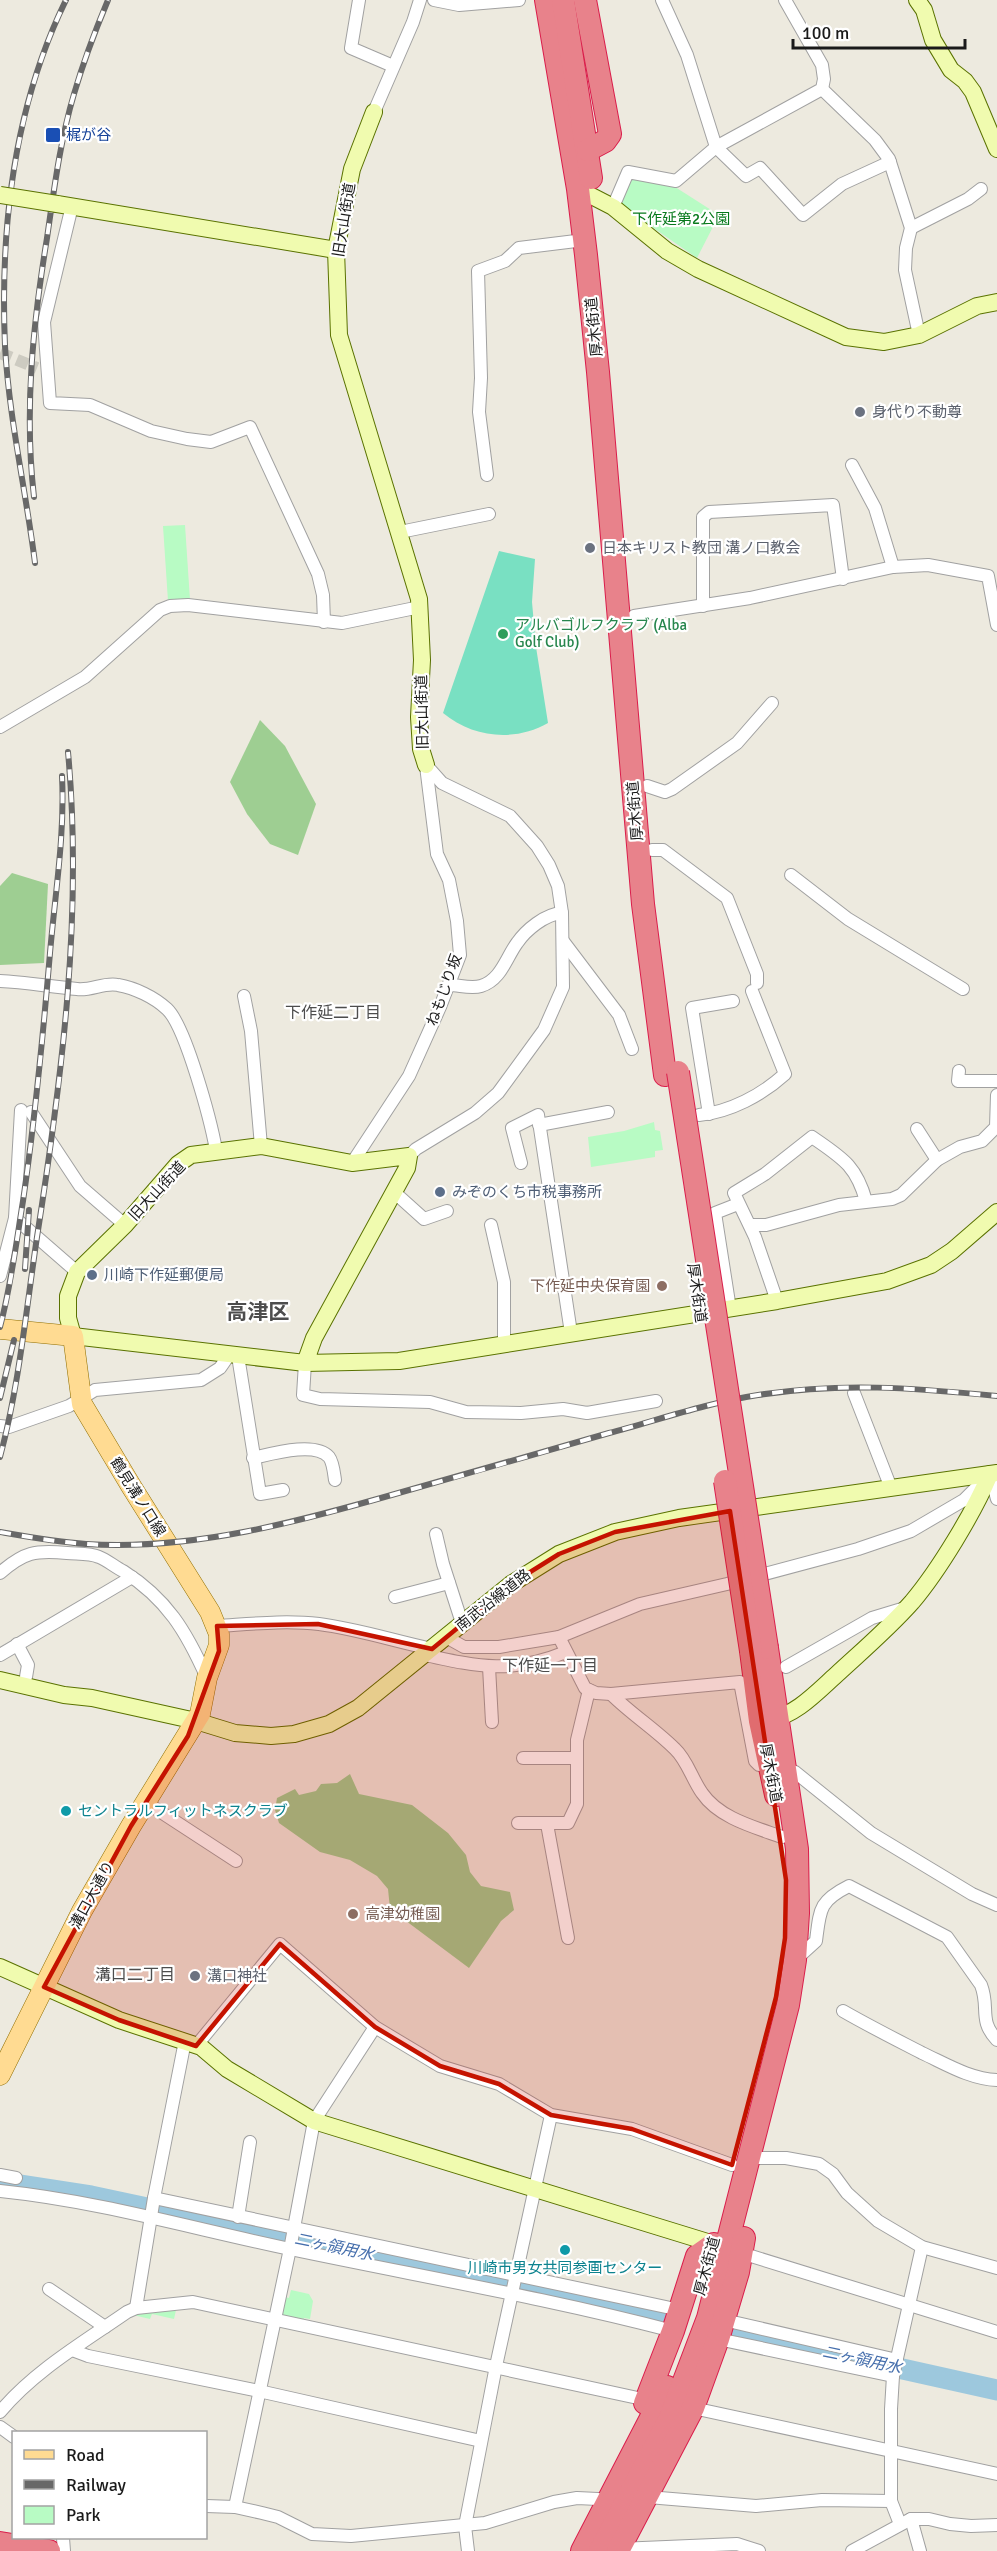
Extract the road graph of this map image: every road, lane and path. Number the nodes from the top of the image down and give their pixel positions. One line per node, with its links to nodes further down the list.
1 (359, 0): 11 (street)
2 (420, 0): 11 (street, 旧大山街道)
3 (434, 0): 4 (street)
4 (519, 0)
5 (546, 0): 19 (highway, 厚木街道)
6 (563, 0): 16 (highway, 厚木街道)
7 (585, 0): 16 (highway)
8 (662, 0): 14 (street)
9 (784, 0): 12 (street)
10 (917, 0): 15 (street)
11 (393, 66): 13 (street, 旧大山街道)
12 (822, 89): 14 (street); 17 (street)
13 (375, 112): 25 (street, 旧大山街道)
14 (716, 147): 17 (street); 22 (street)
15 (997, 149)
16 (588, 150): 19 (highway, 厚木街道)
17 (890, 162): 23 (street)
18 (981, 189): 23 (street)
19 (586, 192): 22 (street); 24 (highway, 厚木街道); 36 (highway, 厚木街道)
20 (0, 195): 21 (street, bridge)
21 (64, 205): 25 (street); 37 (street)
22 (613, 207): 27 (street)
23 (911, 228): 27 (street)
24 (584, 240): 29 (street); 54 (highway, 厚木街道)
25 (336, 250): 31 (street, 旧大山街道)
26 (997, 302): 27 (street)
27 (919, 335)
28 (852, 465): 32 (street)
29 (487, 475)
30 (489, 514): 31 (street)
31 (400, 532): 35 (street, 旧大山街道)
32 (893, 567): 33 (street); 38 (street)
33 (843, 579): 34 (street); 34 (street)
34 (703, 606): 36 (street)
35 (420, 607): 37 (street); 41 (street, 旧大山街道)
36 (634, 615): 42 (highway, 厚木街道)
37 (324, 622): 40 (street)
38 (997, 625)
39 (772, 703): 42 (street)
40 (0, 727)
41 (426, 765): 45 (street, 旧大山街道); 48 (street, ねもじり坂)
42 (646, 786): 43 (highway, 厚木街道)
43 (652, 850): 51 (street); 54 (highway, 厚木街道)
44 (791, 874): 49 (street)
45 (562, 912): 46 (street, 旧大山街道); 48 (street)
46 (563, 940): 52 (street); 63 (street, 旧大山街道)
47 (0, 981): 62 (street)
48 (449, 986): 65 (street, ねもじり坂)
49 (963, 989)
50 (244, 996): 61 (street)
51 (733, 1002)
52 (632, 1049)
53 (959, 1071): 55 (street)
54 (671, 1074): 121 (highway, 厚木街道, bridge)
55 (997, 1081)
56 (997, 1095): 59 (street)
57 (608, 1112): 58 (street)
58 (539, 1125): 66 (street); 83 (street)
59 (997, 1128): 64 (street)
60 (917, 1129): 64 (street)
61 (261, 1146): 62 (street, 旧大山街道); 65 (street, 旧大山街道)
62 (216, 1150): 73 (street, 旧大山街道)
63 (409, 1156): 65 (street, 旧大山街道); 67 (street)
64 (937, 1160): 68 (street)
65 (352, 1163)
66 (521, 1163)
67 (394, 1192): 70 (street); 87 (street)
68 (866, 1200): 69 (street); 75 (street)
69 (738, 1203): 75 (street); 81 (street)
70 (447, 1211)
71 (997, 1212): 80 (street)
72 (15, 1218): 73 (street); 78 (street); 79 (street)
73 (125, 1225): 78 (street, 旧大山街道)
74 (491, 1225): 85 (street)
75 (750, 1225): 80 (street)
76 (0, 1230): 77 (street)
77 (0, 1248)
78 (77, 1272): 84 (street, 旧大山街道)
79 (0, 1276)
80 (777, 1301): 81 (street)
81 (730, 1309): 83 (street)
82 (0, 1329): 84 (main road)
83 (571, 1333): 85 (street)
84 (73, 1336): 86 (street); 89 (main road, 鶴見溝ノ口線)
85 (504, 1346): 87 (street)
86 (233, 1355): 87 (street); 89 (street); 92 (street)
87 (305, 1364): 90 (street)
88 (854, 1393): 95 (street)
89 (80, 1399): 91 (street); 105 (main road, 鶴見溝ノ口線)
90 (656, 1401)
91 (0, 1426)
92 (253, 1458): 94 (street); 96 (street)
93 (993, 1473): 95 (street, 南武沿線道路); 97 (street); 103 (street); 107 (street)
94 (335, 1480)
95 (891, 1488): 104 (street, 南武沿線道路)
96 (283, 1490)
97 (997, 1499)
98 (436, 1534): 101 (street)
99 (0, 1573): 100 (street)
100 (132, 1577): 108 (street); 116 (street)
101 (449, 1582): 102 (street); 104 (street)
102 (394, 1597)
103 (906, 1608): 113 (street); 121 (street)
104 (462, 1623): 106 (street, 南武沿線道路)
105 (217, 1626): 109 (street); 116 (main road, 鶴見溝ノ口線)
106 (446, 1637): 107 (street); 109 (street, 南武沿線道路)
107 (559, 1637): 110 (street)
108 (17, 1644): 111 (street); 115 (street)
109 (429, 1652): 112 (street); 122 (street, 南武沿線道路)
110 (566, 1653): 112 (street); 118 (street)
111 (0, 1655)
112 (489, 1667): 123 (street)
113 (786, 1667)
114 (0, 1671): 115 (street, 南武沿線道路)
115 (26, 1677): 120 (street, 南武沿線道路)
116 (207, 1678): 122 (main road, 鶴見溝ノ口線)
117 (0, 1680): 120 (street, 南武沿線道路)
118 (589, 1690): 119 (street); 125 (street)
119 (611, 1694): 126 (street); 130 (street)
120 (92, 1698): 122 (street, 南武沿線道路)
121 (768, 1720): 126 (highway, 厚木街道)
122 (196, 1721): 127 (main road, 溝口大通り)
123 (492, 1722)
124 (524, 1758): 125 (street)
125 (576, 1758): 129 (street)
126 (777, 1767): 130 (highway, 厚木街道); 132 (street); 134 (highway, 厚木街道)
127 (147, 1803): 131 (street); 136 (main road, 溝口大通り)
128 (518, 1823): 129 (street)
129 (548, 1824): 133 (street)
130 (782, 1837): 146 (highway, 厚木街道)
131 (236, 1861)
132 (997, 1905)
133 (568, 1938)
134 (795, 1960): 139 (street); 146 (highway, 厚木街道)
135 (0, 1967): 136 (street)
136 (44, 1987): 140 (street); 141 (main road, 溝口大通り)
137 (843, 2011): 142 (street)
138 (375, 2027): 140 (street); 143 (street); 144 (street)
139 (997, 2040)
140 (191, 2044): 144 (street); 151 (street)
141 (0, 2075)
142 (997, 2080)
143 (551, 2115): 146 (street); 149 (street)
144 (314, 2121): 149 (street); 153 (street)
145 (250, 2142): 152 (street)
146 (748, 2154): 154 (street); 155 (highway, 厚木街道)
147 (0, 2175): 148 (street)
148 (16, 2178)
149 (535, 2189): 155 (street); 157 (street)
150 (0, 2191): 151 (street)
151 (152, 2209): 152 (street); 153 (street); 161 (street)
152 (238, 2217): 153 (street)
153 (292, 2239): 157 (street); 157 (street); 163 (street)
154 (922, 2247): 156 (street); 160 (street)
155 (727, 2249): 160 (street); 164 (highway, 厚木街道)
156 (997, 2268)
157 (514, 2284): 159 (street); 162 (street); 168 (street)
158 (49, 2289): 165 (street)
159 (603, 2295): 162 (street); 164 (street)
160 (910, 2305): 166 (street); 169 (street)
161 (136, 2308): 163 (street); 165 (street)
162 (597, 2312): 164 (street)
163 (274, 2318): 168 (street); 170 (street)
164 (699, 2322): 169 (street); 169 (street); 171 (highway); 172 (highway); 186 (highway, 厚木街道); 190 (highway, 厚木街道)
165 (105, 2327): 167 (street)
166 (997, 2331)
167 (72, 2350): 170 (street); 173 (street)
168 (496, 2366): 171 (street); 174 (street)
169 (895, 2368): 175 (street)
170 (259, 2391): 174 (street); 181 (street)
171 (647, 2400): 178 (highway)
172 (693, 2408): 175 (street); 177 (highway)
173 (0, 2412)
174 (481, 2441): 184 (street)
175 (892, 2451): 176 (street); 179 (street)
176 (997, 2474)
177 (648, 2497): 179 (street); 186 (highway)
178 (598, 2499): 184 (street); 189 (highway)
179 (891, 2501): 182 (street)
180 (207, 2506): 181 (street)
181 (235, 2507): 184 (street)
182 (905, 2522): 183 (street); 192 (street); 193 (street)
183 (997, 2524)
184 (465, 2526): 188 (street)
185 (0, 2543): 187 (highway)
186 (613, 2550): 191 (street)
187 (49, 2551)
188 (468, 2551)
189 (568, 2551)
190 (582, 2551)
191 (759, 2551)
192 (852, 2551)
193 (920, 2551)

